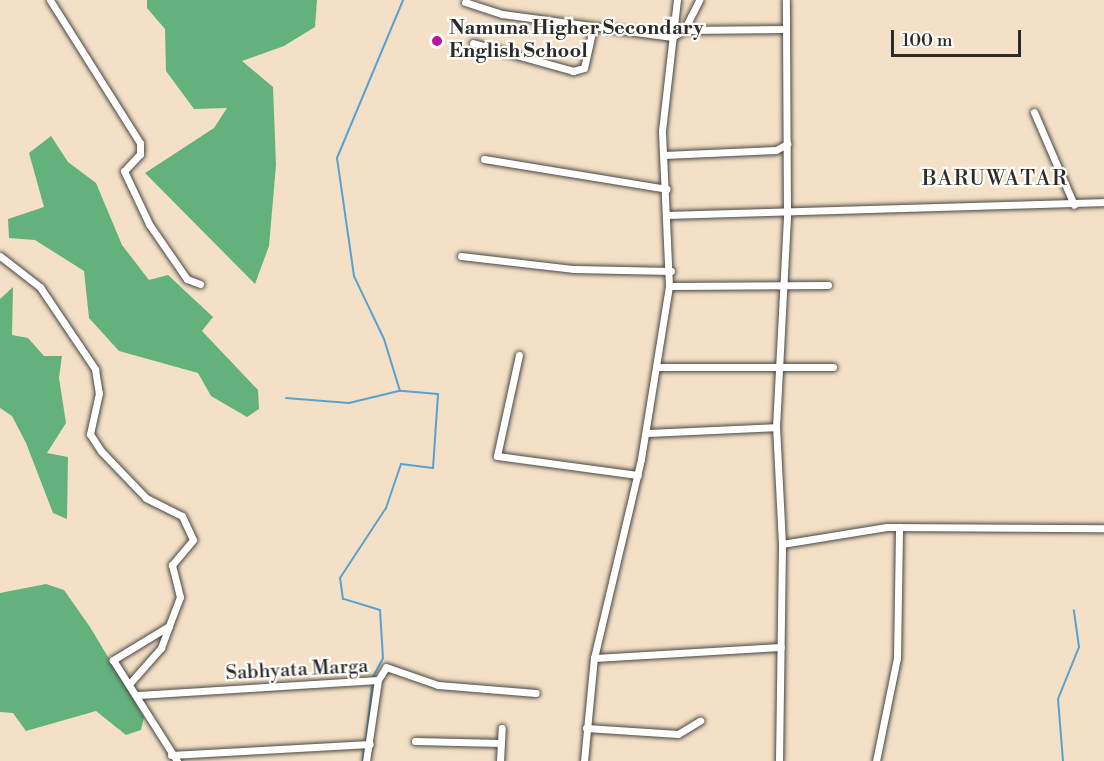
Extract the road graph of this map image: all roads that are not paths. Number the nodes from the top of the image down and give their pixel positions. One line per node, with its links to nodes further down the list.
1 (50, 0): 23 (street)
2 (677, 0): 9 (street)
3 (699, 0): 8 (street)
4 (786, 0): 7 (street)
5 (465, 2): 6 (street)
6 (593, 28): 9 (street); 10 (street)
7 (786, 29): 8 (street); 12 (street)
8 (684, 30): 9 (street)
9 (672, 37): 13 (street)
10 (473, 43)
11 (1034, 112): 17 (street)
12 (787, 144): 13 (street); 19 (street)
13 (664, 155): 15 (street)
14 (484, 159): 15 (street)
15 (667, 189): 18 (street)
16 (1104, 202): 17 (street)
17 (1074, 205): 19 (street)
18 (669, 215): 19 (street); 22 (street)
19 (787, 215): 24 (street)
20 (0, 256): 37 (street)
21 (461, 256): 22 (street)
22 (671, 271): 26 (street)
23 (200, 284)
24 (781, 284): 25 (street); 26 (street); 29 (street)
25 (828, 285)
26 (669, 286): 28 (street)
27 (519, 355): 33 (street)
28 (657, 367): 29 (street); 32 (street)
29 (777, 367): 30 (street); 31 (street)
30 (833, 367)
31 (776, 427): 32 (street); 36 (street)
32 (646, 433): 33 (street)
33 (638, 475): 39 (street)
34 (899, 527): 35 (street); 36 (street); 56 (street)
35 (1104, 528)
36 (782, 544): 38 (street)
37 (169, 627): 41 (street); 41 (street)
38 (781, 647): 39 (street); 55 (street)
39 (594, 658): 46 (street)
40 (378, 680): 42 (street); 43 (street, Sabhyata Marga); 49 (street, Sabhyata Marga)
41 (130, 683): 43 (street)
42 (536, 693)
43 (138, 695): 50 (street)
44 (700, 721): 46 (street)
45 (502, 728): 48 (street)
46 (586, 728): 54 (street)
47 (415, 741): 48 (street)
48 (501, 743): 53 (street)
49 (370, 744): 50 (street); 52 (street, Sabhyata Marga)
50 (171, 756): 51 (street)
51 (177, 761)
52 (366, 761)
53 (500, 761)
54 (584, 761)
55 (779, 761)
56 (876, 761)

